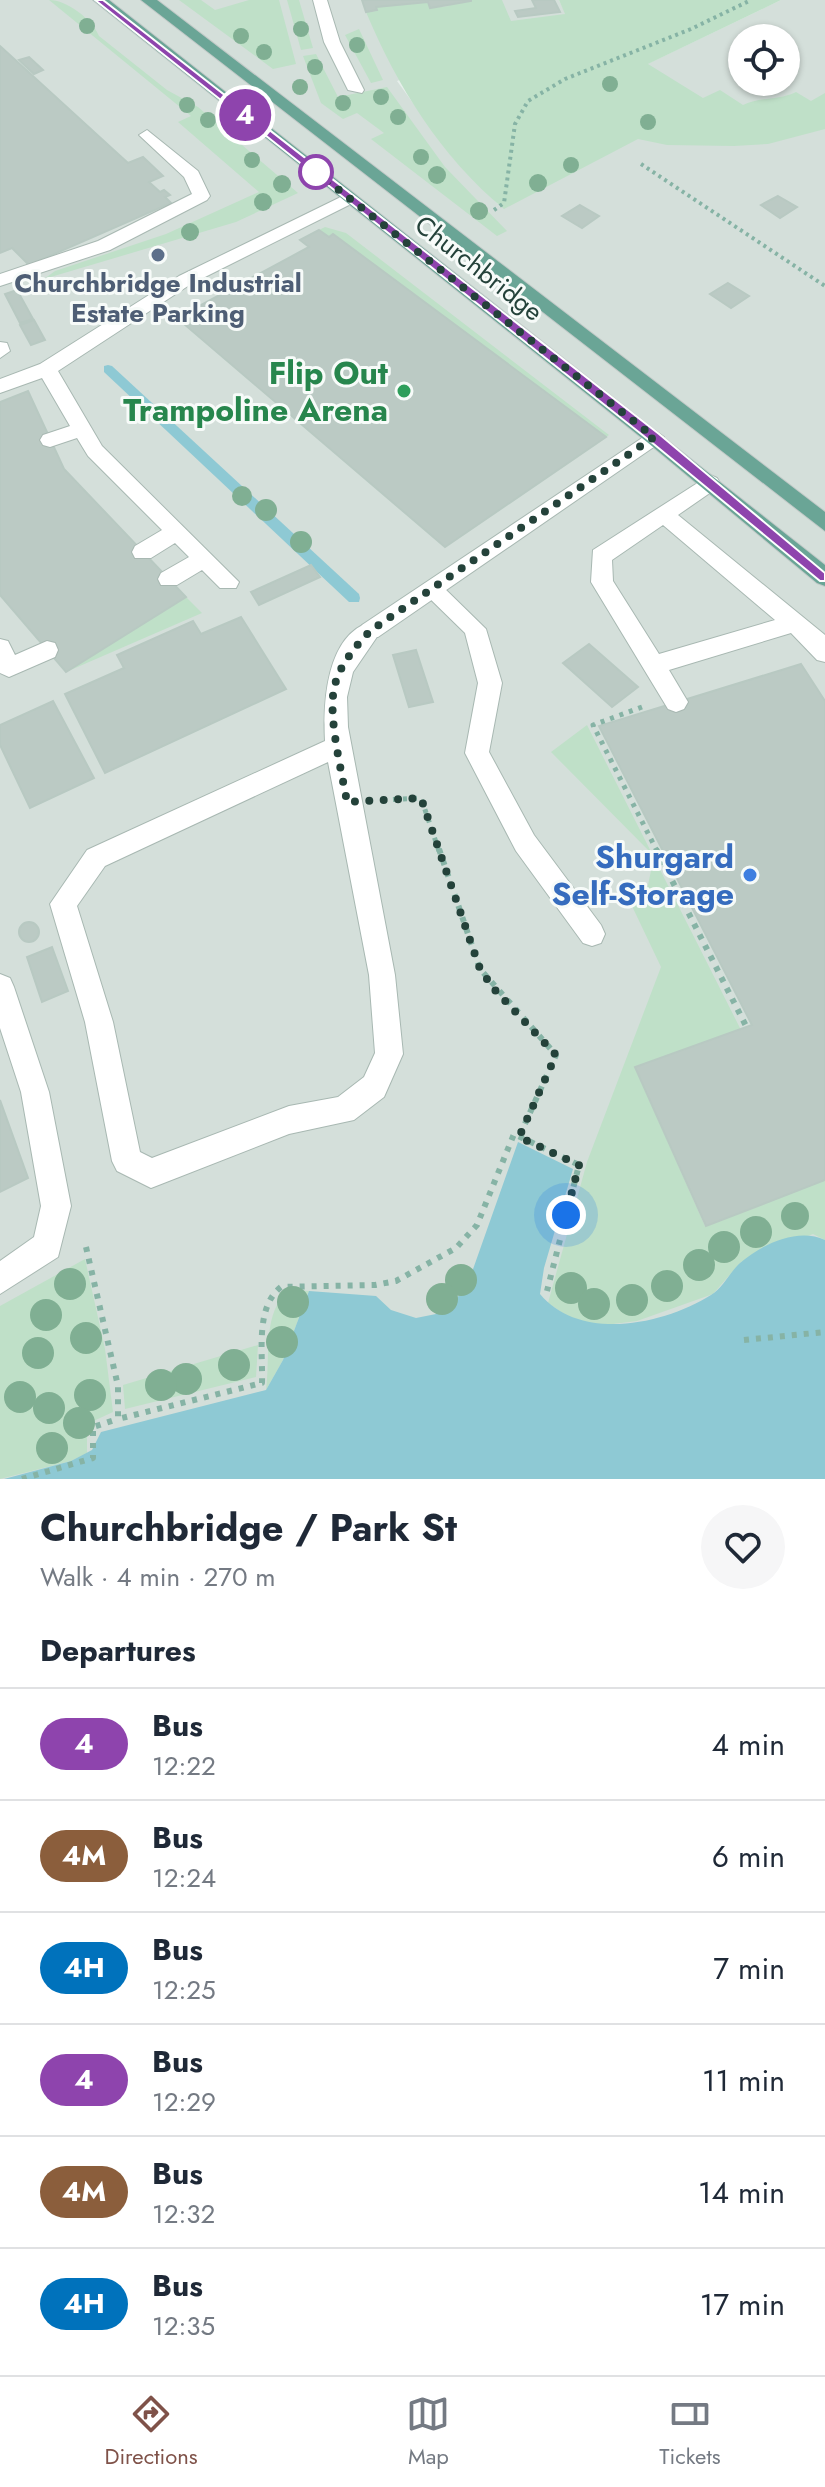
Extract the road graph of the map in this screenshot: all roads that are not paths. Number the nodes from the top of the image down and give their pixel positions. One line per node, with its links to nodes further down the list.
1 (100, 0): 6 (main road, Churchbridge)
2 (148, 0): 15 (main road, Churchbridge)
3 (320, 0): 4 (street)
4 (356, 90)
5 (147, 135): 7 (street)
6 (349, 198): 8 (street); 11 (main road, Churchbridge)
7 (0, 280)
8 (47, 369): 9 (street); 10 (street)
9 (0, 386)
10 (82, 429): 12 (street); 16 (street)
11 (654, 437): 13 (main road, Churchbridge); 22 (street)
12 (50, 440)
13 (710, 483): 14 (street); 19 (main road, Churchbridge)
14 (663, 514): 23 (street); 27 (street)
15 (825, 523)
16 (177, 531): 17 (street); 18 (street)
17 (143, 552)
18 (204, 558): 20 (street); 21 (street)
19 (825, 577)
20 (169, 579)
21 (228, 582)
22 (432, 590): 29 (street); 30 (street)
23 (795, 623): 26 (street); 27 (street)
24 (0, 648): 25 (street)
25 (47, 650)
26 (825, 653)
27 (654, 665): 28 (street)
28 (675, 699)
29 (337, 746): 29 (street)
30 (592, 934)
31 (0, 987): 32 (street)
32 (0, 1279)

